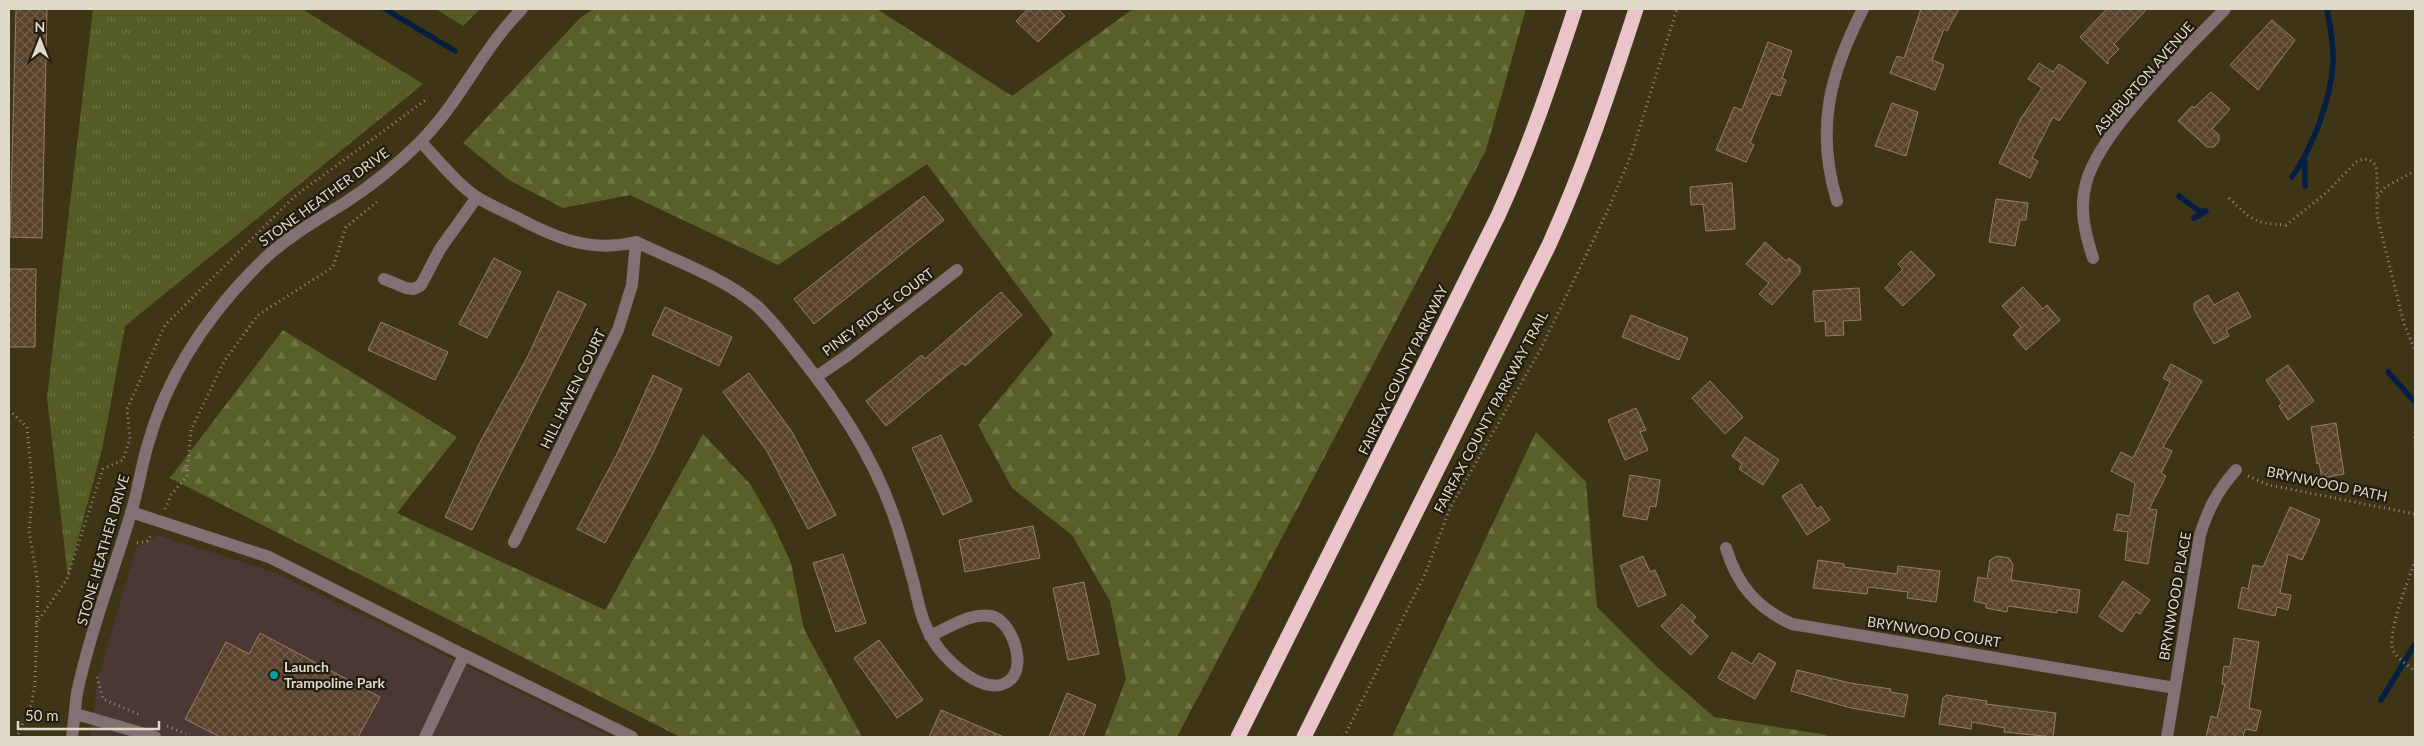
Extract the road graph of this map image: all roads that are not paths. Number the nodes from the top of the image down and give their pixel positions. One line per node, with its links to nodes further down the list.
1 (522, 9): 6 (street, STONE HEATHER DRIVE)
2 (1575, 9): 26 (highway, FAIRFAX COUNTY PARKWAY)
3 (1636, 9): 27 (highway)
4 (1863, 9): 8 (street)
5 (2225, 9): 10 (street, ASHBURTON AVENUE)
6 (421, 142): 7 (street); 15 (street, STONE HEATHER DRIVE)
7 (477, 197): 9 (street); 12 (street)
8 (1837, 200)
9 (636, 242): 13 (street); 16 (street, HILL HAVEN COURT)
10 (2093, 258)
11 (957, 270): 13 (street, PINEY RIDGE COURT)
12 (384, 279)
13 (816, 377): 18 (street)
14 (2236, 470): 20 (street, BRYNWOOD PLACE)
15 (131, 512): 19 (street); 21 (street, STONE HEATHER DRIVE)
16 (514, 542)
17 (1726, 548): 20 (street, BRYNWOOD COURT)
18 (930, 636): 18 (street)
19 (464, 655): 24 (street); 25 (street)
20 (2175, 688): 28 (street, BRYNWOOD PLACE)
21 (76, 714): 22 (street, STONE HEATHER DRIVE); 23 (street)
22 (72, 737)
23 (155, 737)
24 (425, 737)
25 (632, 737)
26 (1238, 737)
27 (1304, 737)
28 (2167, 737)

